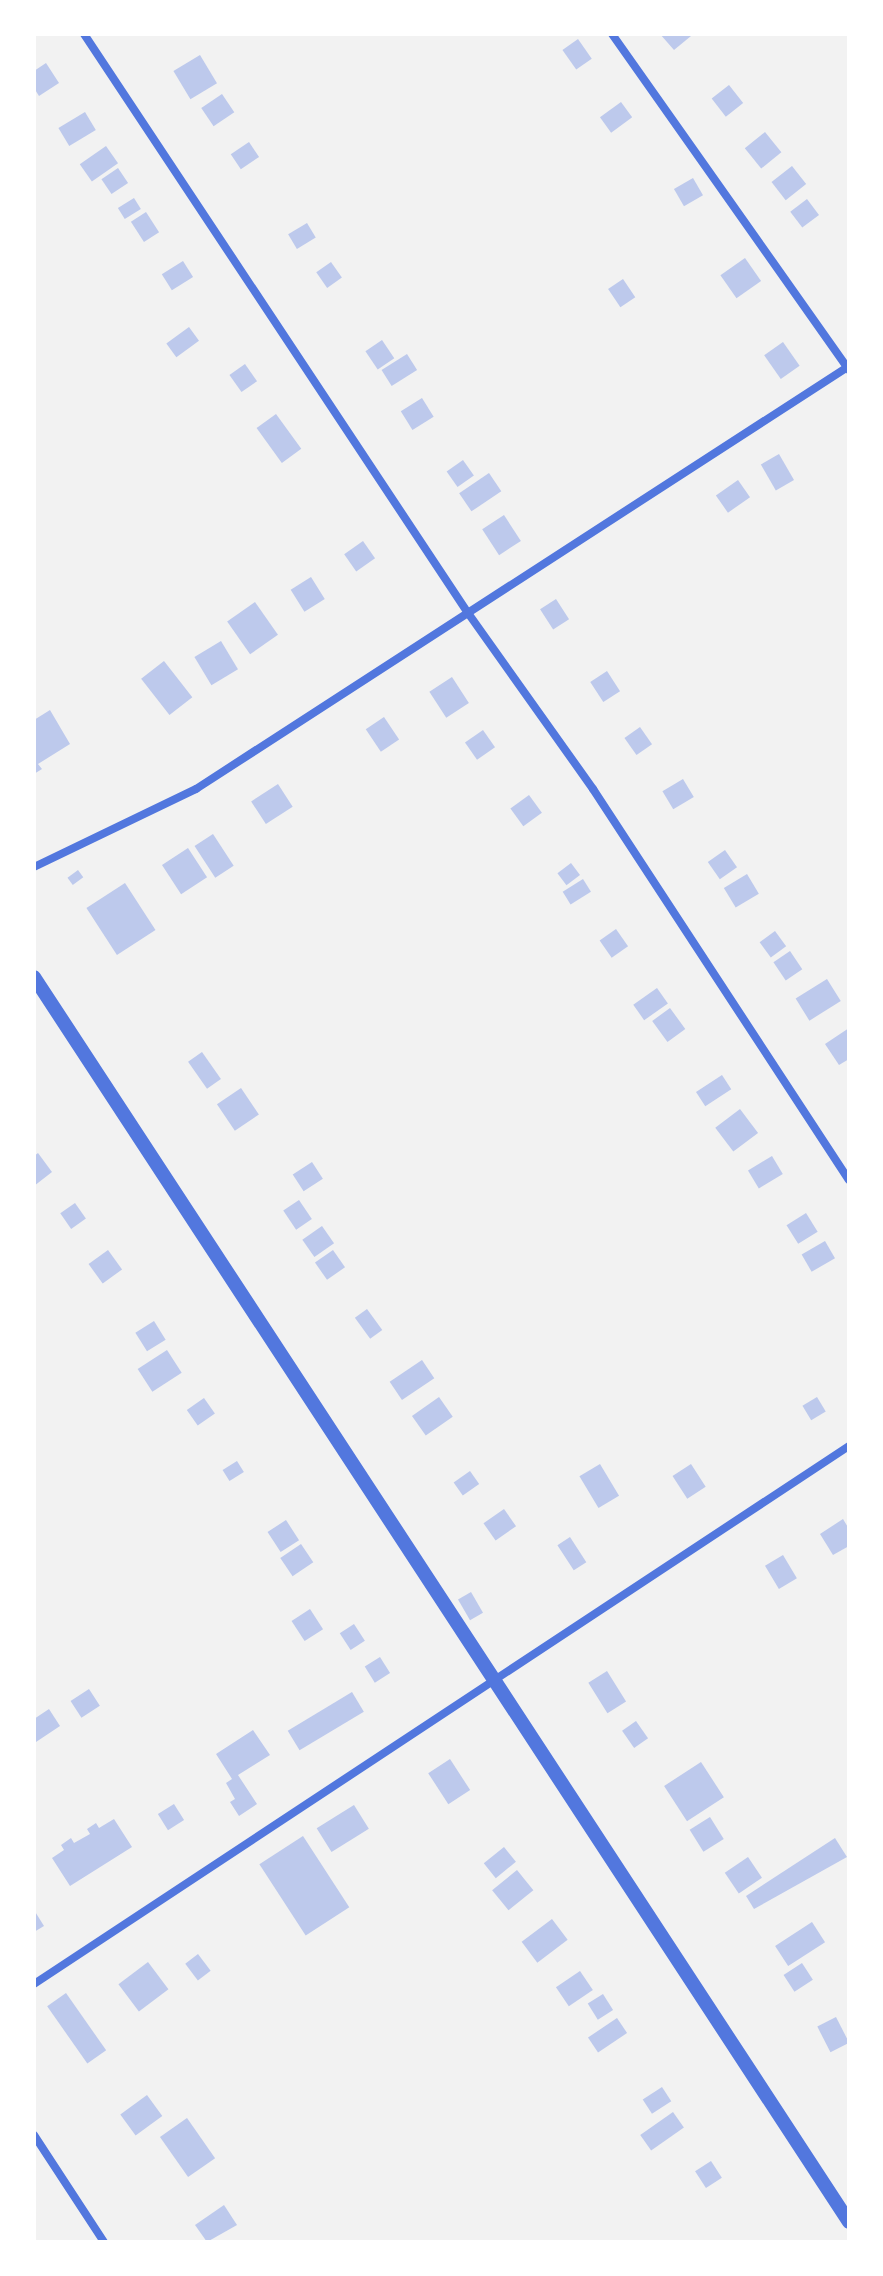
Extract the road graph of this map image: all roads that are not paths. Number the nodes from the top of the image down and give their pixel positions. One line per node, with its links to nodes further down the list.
1 (84, 34): 4 (street)
2 (612, 34): 3 (street)
3 (848, 368): 4 (street)
4 (468, 613): 5 (street); 7 (street)
5 (34, 867)
6 (34, 977): 9 (street)
7 (849, 1180)
8 (849, 1446): 9 (street)
9 (494, 1680): 10 (street); 12 (street)
10 (34, 1984)
11 (34, 2135): 13 (street)
12 (849, 2222)
13 (104, 2242)

